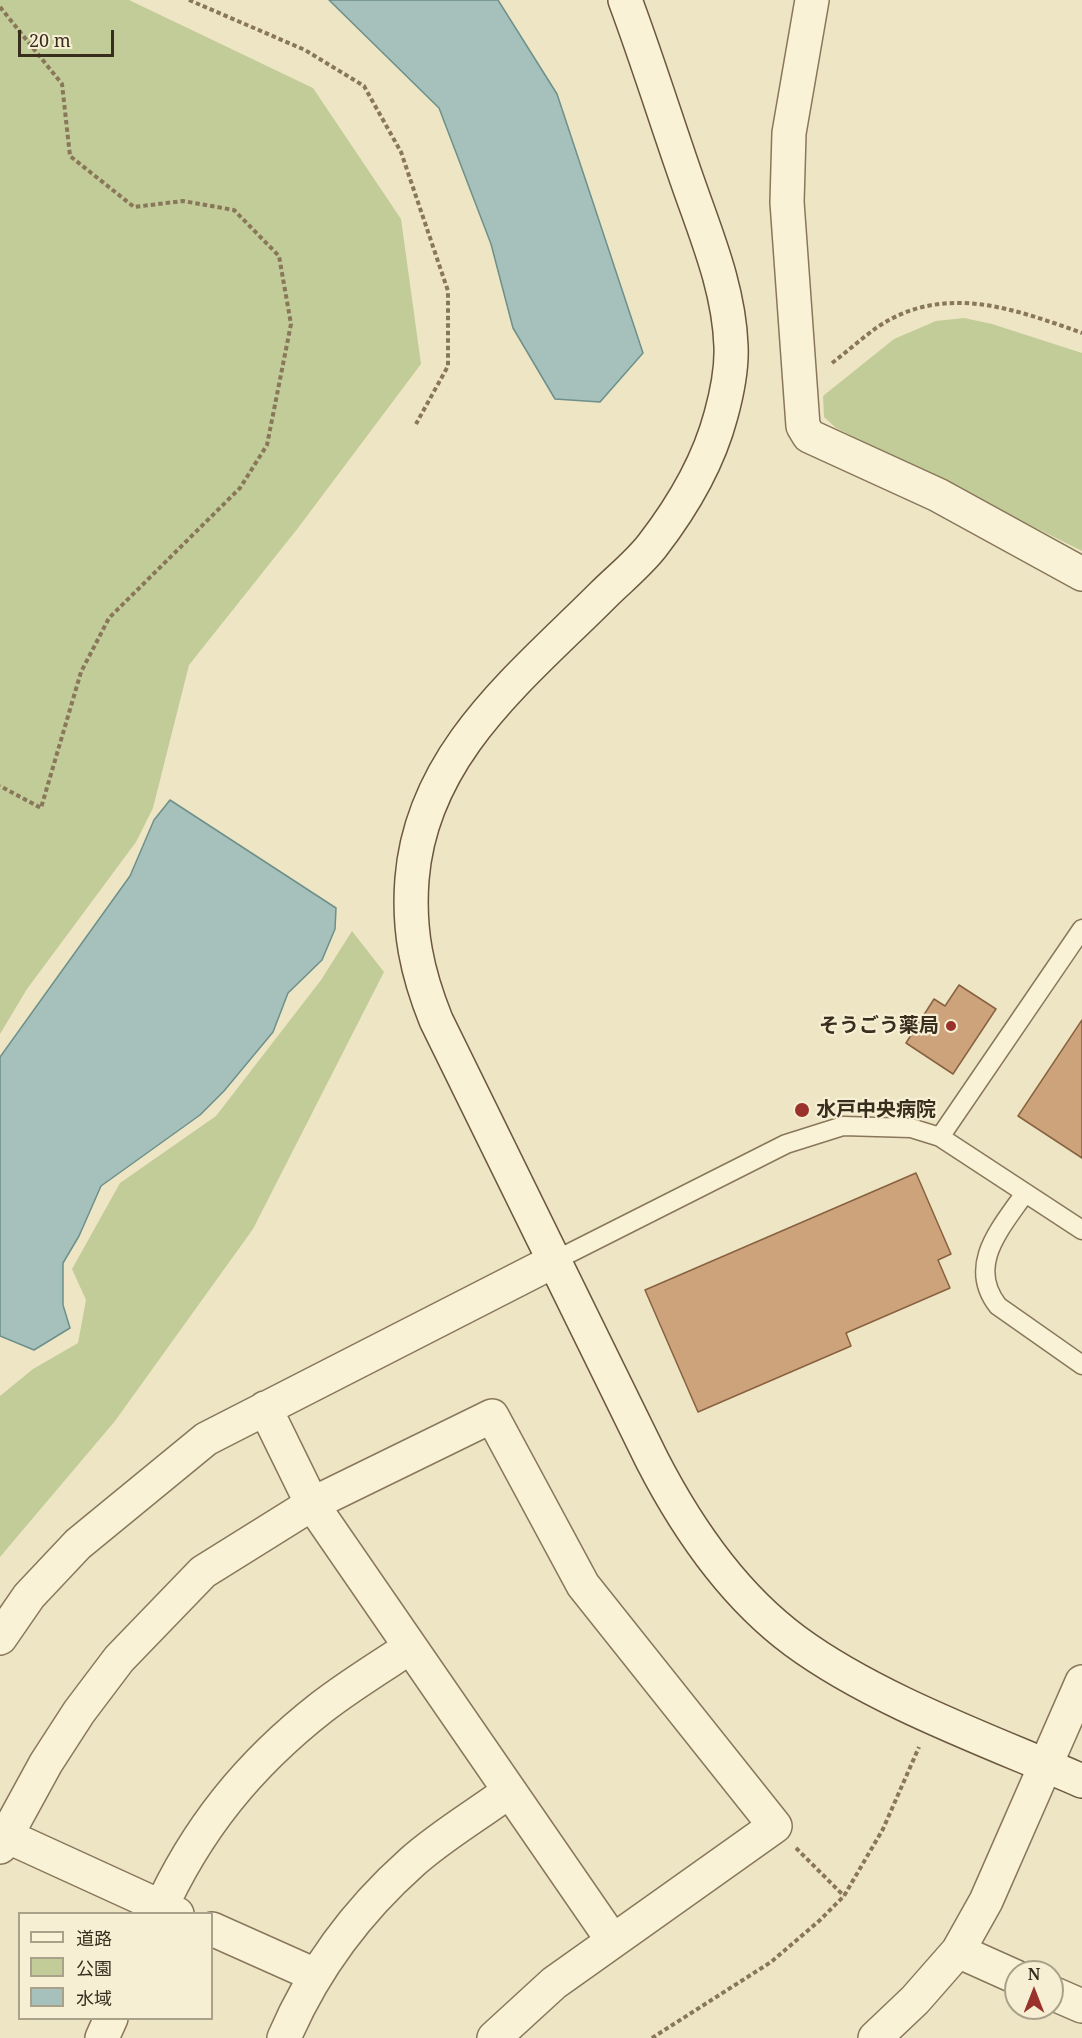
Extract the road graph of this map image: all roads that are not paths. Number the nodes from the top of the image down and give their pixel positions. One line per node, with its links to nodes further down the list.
1 (625, 0): 8 (street)
2 (812, 0): 3 (street)
3 (1082, 574)
4 (1082, 929): 5 (lane)
5 (940, 1137): 6 (lane); 8 (lane)
6 (1025, 1193): 7 (lane); 9 (lane)
7 (1082, 1230)
8 (554, 1261): 10 (street); 15 (street)
9 (1082, 1365)
10 (265, 1408): 11 (street); 12 (street)
11 (312, 1504): 13 (street); 18 (street); 21 (street)
12 (0, 1638)
13 (409, 1648): 17 (street); 19 (street)
14 (1082, 1682): 15 (street)
15 (1045, 1765): 16 (street); 22 (street)
16 (1082, 1781)
17 (508, 1792): 21 (street); 24 (street)
18 (2, 1838): 19 (street)
19 (166, 1911)
20 (213, 1929): 24 (street)
21 (613, 1941): 30 (street)
22 (958, 1951): 23 (street); 31 (street)
23 (1004, 1972)
24 (315, 1975): 29 (street)
25 (1064, 1998): 26 (street)
26 (1082, 2006)
27 (111, 2020): 28 (street)
28 (102, 2038)
29 (284, 2038)
30 (494, 2038)
31 (875, 2038)

